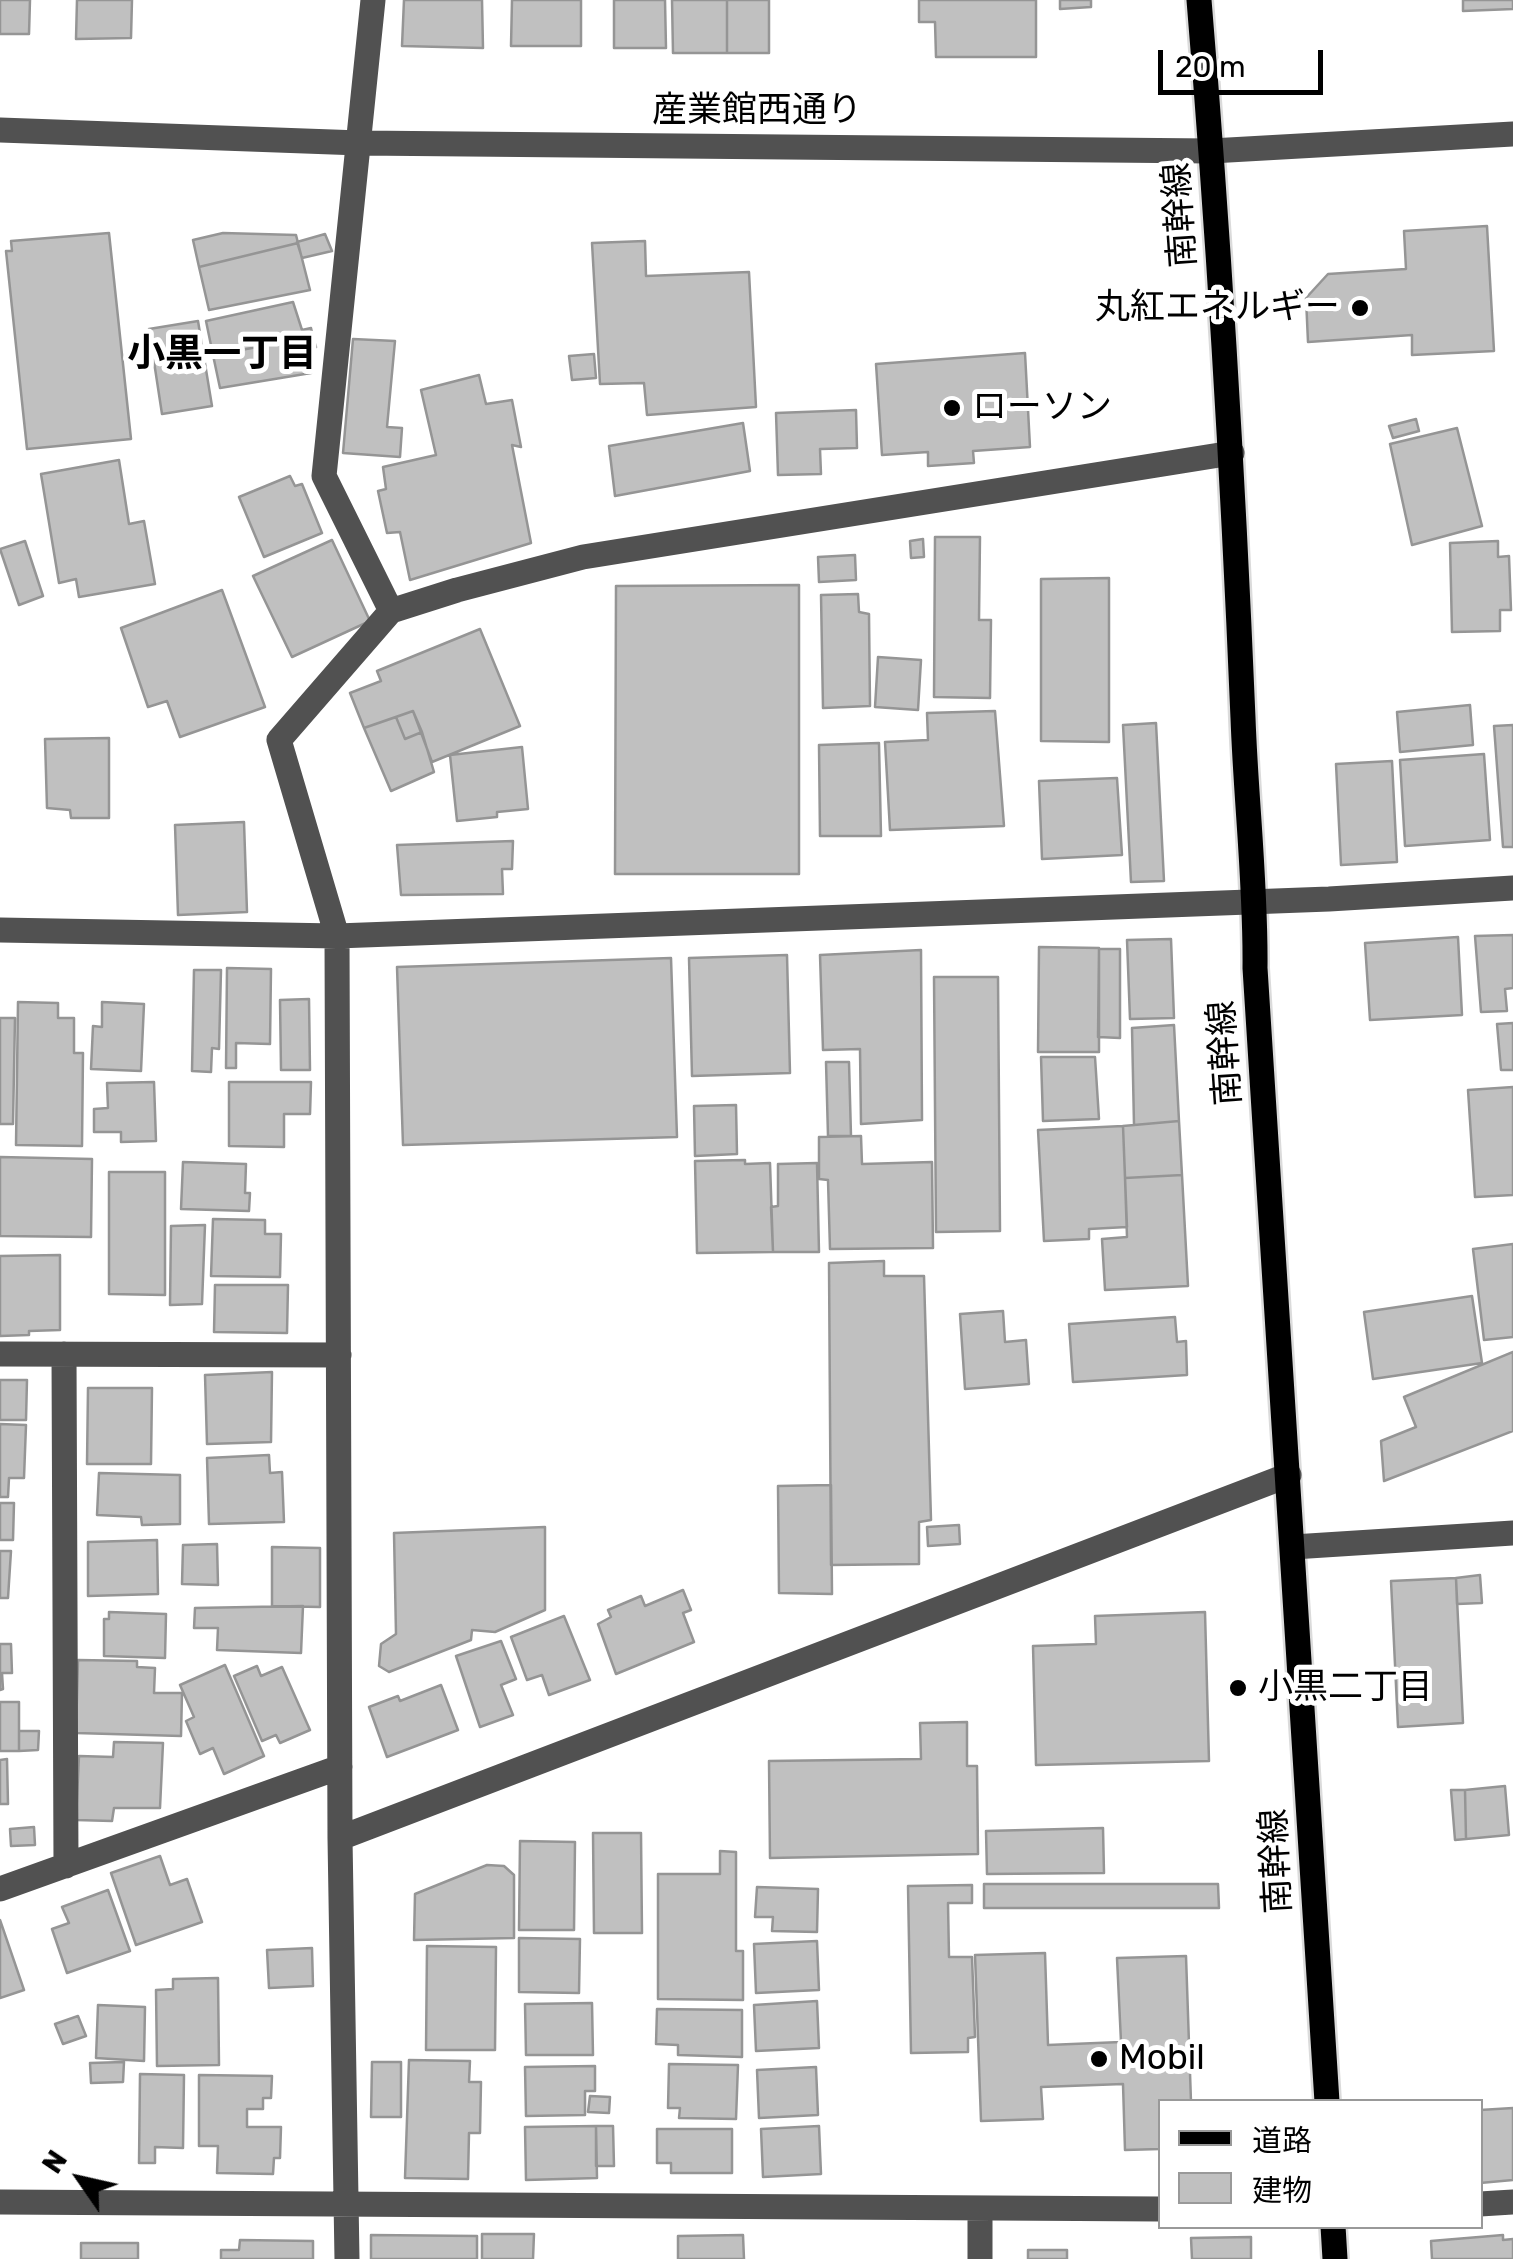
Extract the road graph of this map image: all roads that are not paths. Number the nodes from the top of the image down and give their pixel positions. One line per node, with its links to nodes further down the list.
1 (373, 0): 5 (street)
2 (1199, 0): 6 (main road, 南幹線)
3 (0, 130): 5 (street, 産業館西通り)
4 (1513, 134): 6 (street, 産業館西通り)
5 (360, 143): 6 (street, 産業館西通り); 8 (street)
6 (1211, 151): 7 (main road, 南幹線)
7 (1232, 453): 8 (street); 10 (main road, 南幹線)
8 (391, 611): 12 (street)
9 (1513, 888): 10 (street)
10 (1256, 901): 12 (street); 16 (main road, 南幹線)
11 (0, 930): 12 (street)
12 (337, 936): 15 (street)
13 (0, 1354): 14 (street)
14 (64, 1354): 15 (street); 21 (street)
15 (339, 1356): 19 (street)
16 (1289, 1475): 18 (main road, 南幹線); 20 (street)
17 (1513, 1533): 18 (street)
18 (1293, 1547): 23 (main road, 南幹線)
19 (340, 1768): 20 (street); 21 (street)
20 (340, 1838): 26 (street)
21 (66, 1866): 22 (street)
22 (0, 1889)
23 (1327, 2099)
24 (0, 2202): 26 (street)
25 (1513, 2202): 27 (street)
26 (347, 2204): 28 (street); 31 (street)
27 (1483, 2204)
28 (980, 2210): 29 (street); 32 (street)
29 (1158, 2210)
30 (1333, 2229): 33 (main road)
31 (346, 2259)
32 (980, 2259)
33 (1335, 2259)

